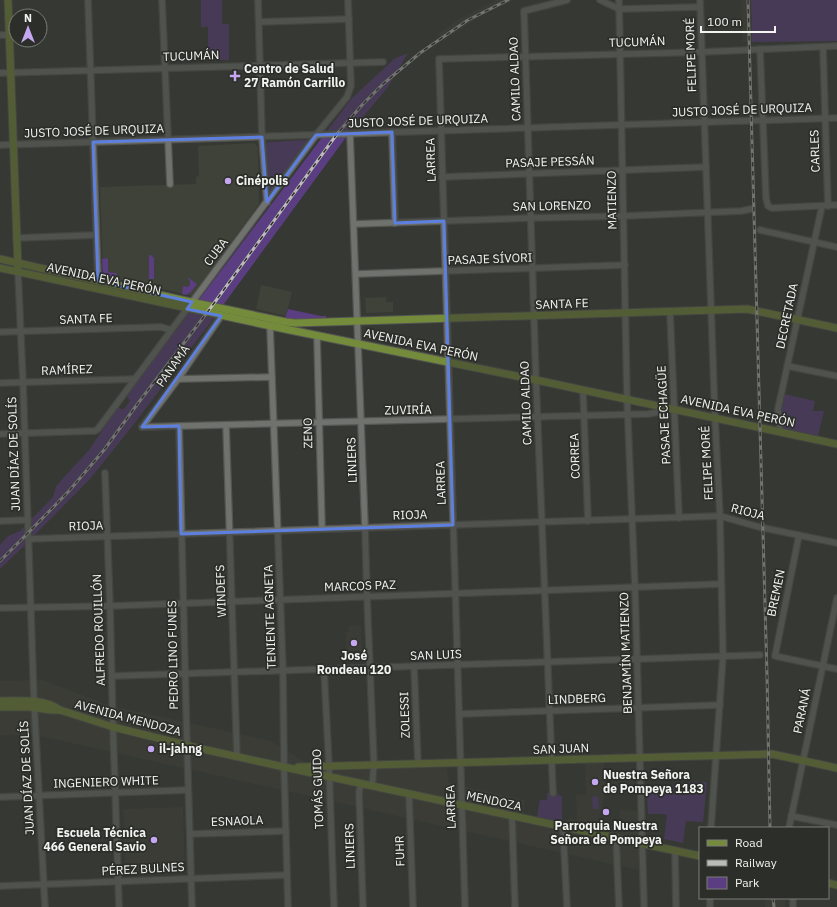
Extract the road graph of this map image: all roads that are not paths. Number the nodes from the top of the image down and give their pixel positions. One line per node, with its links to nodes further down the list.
1 (88, 0): 25 (street)
2 (162, 0): 24 (street)
3 (258, 0): 12 (street)
4 (348, 0): 11 (street)
5 (566, 0): 19 (street, CAMILO ALDAO)
6 (600, 0): 10 (street)
7 (619, 0): 10 (street, MATIENZO)
8 (700, 0): 9 (street, FELIPE MORÉ)
9 (700, 7): 10 (street); 17 (street, FELIPE MORÉ)
10 (619, 9): 18 (street, MATIENZO)
11 (349, 19): 12 (street); 21 (street)
12 (259, 22): 23 (street)
13 (837, 46): 14 (street, TUCUMÁN)
14 (823, 47): 16 (street, TUCUMÁN); 28 (street, CARLES)
15 (10, 48): 27 (main road, JUAN DÍAZ DE SOLÍS)
16 (760, 49): 17 (street, TUCUMÁN); 30 (street)
17 (702, 52): 18 (street, TUCUMÁN); 31 (street, FELIPE MORÉ)
18 (620, 54): 19 (street, TUCUMÁN); 32 (street, MATIENZO)
19 (525, 56): 20 (street, TUCUMÁN); 33 (street, CAMILO ALDAO)
20 (438, 59): 34 (street, LARREA)
21 (350, 62): 22 (street, TUCUMÁN); 23 (street, TUCUMÁN); 37 (street, CUBA)
22 (383, 62)
23 (260, 65): 24 (street, TUCUMÁN); 38 (street)
24 (166, 68): 25 (street, TUCUMÁN); 39 (street)
25 (91, 70): 27 (street, TUCUMÁN); 40 (street)
26 (0, 73): 27 (street, TUCUMÁN)
27 (11, 73): 42 (main road, JUAN DÍAZ DE SOLÍS)
28 (825, 118): 29 (street, JUSTO JOSÉ DE URQUIZA); 30 (street, JUSTO JOSÉ DE URQUIZA); 50 (street, CARLES)
29 (837, 118)
30 (763, 120): 31 (street, JUSTO JOSÉ DE URQUIZA); 50 (street)
31 (705, 122): 32 (street, JUSTO JOSÉ DE URQUIZA); 43 (street, FELIPE MORÉ)
32 (622, 125): 33 (street, JUSTO JOSÉ DE URQUIZA); 44 (street, MATIENZO)
33 (528, 128): 34 (street, JUSTO JOSÉ DE URQUIZA); 45 (street, CAMILO ALDAO)
34 (441, 131): 35 (street, JUSTO JOSÉ DE URQUIZA); 46 (street, LARREA)
35 (392, 132): 36 (street, JUSTO JOSÉ DE URQUIZA); 56 (street)
36 (350, 134): 37 (street, JUSTO JOSÉ DE URQUIZA); 57 (street, LINIERS)
37 (316, 135): 38 (street, JUSTO JOSÉ DE URQUIZA); 48 (street, CUBA)
38 (262, 137): 39 (street, JUSTO JOSÉ DE URQUIZA); 48 (street)
39 (168, 140): 40 (street, JUSTO JOSÉ DE URQUIZA); 47 (street)
40 (93, 142): 42 (street, JUSTO JOSÉ DE URQUIZA); 59 (street)
41 (0, 145): 42 (street, JUSTO JOSÉ DE URQUIZA)
42 (13, 145): 60 (main road, JUAN DÍAZ DE SOLÍS)
43 (706, 167): 44 (street, PASAJE PESSÁN); 52 (street, FELIPE MORÉ)
44 (623, 170): 45 (street, PASAJE PESSÁN); 53 (street, MATIENZO)
45 (529, 174): 46 (street, PASAJE PESSÁN); 54 (street, CAMILO ALDAO)
46 (442, 177): 55 (street, LARREA)
47 (170, 184)
48 (267, 202): 72 (street, CUBA)
49 (837, 205): 50 (street)
50 (825, 206): 61 (street, DECRETADA)
51 (751, 209): 52 (street, SAN LORENZO)
52 (708, 213): 53 (street, SAN LORENZO); 74 (street, FELIPE MORÉ)
53 (624, 216): 54 (street, SAN LORENZO); 65 (street, MATIENZO)
54 (531, 218): 55 (street, SAN LORENZO); 67 (street, CAMILO ALDAO)
55 (444, 221): 56 (street, SAN LORENZO); 68 (street, LARREA)
56 (395, 222): 57 (street, SAN LORENZO)
57 (354, 224): 70 (street, LINIERS)
58 (760, 230): 61 (street)
59 (96, 235): 60 (street); 71 (street)
60 (16, 238): 64 (main road, JUAN DÍAZ DE SOLÍS)
61 (814, 242): 62 (street); 80 (street, DECRETADA)
62 (837, 247)
63 (0, 259): 64 (main road, AVENIDA EVA PERÓN)
64 (18, 263): 69 (main road, JUAN DÍAZ DE SOLÍS); 71 (main road, AVENIDA EVA PERÓN)
65 (625, 265): 67 (street, PASAJE SÍVORI); 76 (street, MATIENZO)
66 (0, 268): 69 (main road, AVENIDA EVA PERÓN)
67 (532, 268): 68 (street, PASAJE SÍVORI); 78 (street, CAMILO ALDAO)
68 (445, 271): 70 (street, PASAJE SÍVORI); 79 (street, LARREA)
69 (18, 272): 73 (main road, AVENIDA EVA PERÓN); 87 (street, JUAN DÍAZ DE SOLÍS)
70 (356, 274): 81 (street, LINIERS)
71 (98, 281): 72 (main road, AVENIDA EVA PERÓN)
72 (192, 302): 73 (street, CUBA); 82 (main road, AVENIDA EVA PERÓN)
73 (187, 309): 77 (main road, AVENIDA EVA PERÓN); 85 (street, CUBA)
74 (712, 310): 75 (main road, SANTA FE); 80 (main road, SANTA FE); 105 (street, FELIPE MORÉ)
75 (670, 312): 76 (main road, SANTA FE); 101 (street, PASAJE ECHAGÜE)
76 (626, 313): 78 (main road, SANTA FE); 100 (street, MATIENZO)
77 (221, 316): 83 (main road, AVENIDA EVA PERÓN); 95 (street, PANAMÁ)
78 (534, 316): 79 (main road, SANTA FE); 96 (street, CAMILO ALDAO)
79 (447, 318): 81 (main road, SANTA FE); 90 (street, LARREA)
80 (797, 319): 84 (main road, SANTA FE); 91 (street, DECRETADA)
81 (357, 321): 82 (main road, SANTA FE); 89 (street, LINIERS)
82 (286, 322)
83 (270, 326): 88 (main road, AVENIDA EVA PERÓN); 93 (street, TENIENTE AGNETA)
84 (837, 328)
85 (171, 330): 87 (street, SANTA FE); 94 (street, CUBA)
86 (0, 332): 87 (street, SANTA FE)
87 (21, 332): 97 (street, JUAN DÍAZ DE SOLÍS)
88 (317, 336): 89 (main road, AVENIDA EVA PERÓN); 108 (street, ZENO)
89 (358, 344): 90 (main road, AVENIDA EVA PERÓN); 107 (street, LINIERS)
90 (448, 362): 96 (main road, AVENIDA EVA PERÓN); 106 (street, LARREA)
91 (787, 366): 92 (street); 113 (street, DECRETADA)
92 (837, 376)
93 (272, 377): 95 (street); 109 (street, TENIENTE AGNETA)
94 (135, 379): 97 (street, RAMÍREZ); 114 (street, CUBA)
95 (178, 379): 112 (street, PANAMÁ)
96 (536, 380): 99 (main road, AVENIDA EVA PERÓN); 104 (street, CAMILO ALDAO)
97 (23, 382): 98 (street, RAMÍREZ); 114 (street, JUAN DÍAZ DE SOLÍS)
98 (0, 383)
99 (583, 390): 100 (main road, AVENIDA EVA PERÓN); 103 (street, CORREA)
100 (627, 399): 101 (main road, AVENIDA EVA PERÓN); 102 (street, BENJAMÍN MATIENZO)
101 (674, 409): 102 (street, ZUVIRÍA); 105 (main road, AVENIDA EVA PERÓN); 119 (street, PASAJE ECHAGÜE)
102 (628, 415): 103 (street, ZUVIRÍA); 120 (street, BENJAMÍN MATIENZO)
103 (584, 416): 104 (street, ZUVIRÍA); 123 (street, CORREA)
104 (538, 417): 106 (street, ZUVIRÍA); 124 (street, CAMILO ALDAO)
105 (715, 418): 113 (main road, AVENIDA EVA PERÓN); 118 (street, FELIPE MORÉ)
106 (450, 420): 107 (street, ZUVIRÍA); 125 (street, LARREA)
107 (361, 422): 108 (street, ZUVIRÍA); 126 (street, LINIERS)
108 (319, 423): 109 (street, ZUVIRÍA); 127 (street, ZENO)
109 (274, 424): 110 (street, ZUVIRÍA); 128 (street, TENIENTE AGNETA)
110 (226, 425): 111 (street, ZUVIRÍA); 129 (street, WINDEFS)
111 (179, 426): 112 (street, ZUVIRÍA); 130 (street, PEDRO LINO FUNES)
112 (142, 427)
113 (780, 431): 116 (main road, AVENIDA EVA PERÓN)
114 (24, 433): 115 (street); 121 (street, JUAN DÍAZ DE SOLÍS)
115 (0, 434)
116 (837, 444)
117 (105, 473): 132 (street, ALFREDO ROUILLÓN)
118 (720, 516): 119 (street, RIOJA); 131 (street, RIOJA); 135 (street, FELIPE MORÉ)
119 (679, 518): 120 (street, RIOJA)
120 (632, 519): 123 (street, RIOJA); 136 (street, BENJAMÍN MATIENZO)
121 (28, 520): 122 (street); 133 (street, JUAN DÍAZ DE SOLÍS)
122 (0, 521)
123 (588, 521): 124 (street, RIOJA)
124 (542, 522): 125 (street, RIOJA); 137 (street, CAMILO ALDAO)
125 (453, 525): 126 (street, RIOJA); 138 (street, LARREA)
126 (365, 528): 127 (street, RIOJA); 139 (street, LINIERS)
127 (322, 529): 128 (street, RIOJA)
128 (278, 531): 129 (street, RIOJA); 141 (street, TENIENTE AGNETA)
129 (229, 532): 130 (street, RIOJA); 142 (street, WINDEFS)
130 (181, 534): 132 (street, RIOJA); 143 (street, PEDRO LINO FUNES)
131 (799, 535): 134 (street, RIOJA); 153 (street, BREMEN)
132 (107, 536): 133 (street, RIOJA); 144 (street, ALFREDO ROUILLÓN)
133 (28, 539): 145 (street, JUAN DÍAZ DE SOLÍS)
134 (837, 543)
135 (721, 584): 136 (street, MARCOS PAZ); 148 (street, FELIPE MORÉ)
136 (635, 587): 137 (street, MARCOS PAZ); 149 (street, BENJAMÍN MATIENZO)
137 (545, 590): 138 (street, MARCOS PAZ); 150 (street, CAMILO ALDAO)
138 (455, 594): 139 (street, MARCOS PAZ); 151 (street, LARREA)
139 (367, 597): 141 (street, MARCOS PAZ); 154 (street, LINIERS)
140 (837, 598): 153 (street, PARANÁ)
141 (281, 600): 142 (street, MARCOS PAZ); 157 (street, TENIENTE AGNETA)
142 (232, 602): 143 (street, MARCOS PAZ); 158 (street, WINDEFS)
143 (183, 603): 144 (street, MARCOS PAZ); 159 (street, PEDRO LINO FUNES)
144 (110, 606): 145 (street, MARCOS PAZ); 160 (street, ALFREDO ROUILLÓN)
145 (31, 607): 146 (street, MARCOS PAZ); 162 (street, JUAN DÍAZ DE SOLÍS)
146 (0, 608)
147 (760, 655): 148 (street, SAN LUIS)
148 (724, 656): 149 (street, SAN LUIS); 163 (street, FELIPE MORÉ)
149 (637, 659): 150 (street, SAN LUIS); 165 (street, BENJAMÍN MATIENZO)
150 (547, 662): 151 (street, SAN LUIS); 166 (street, CAMILO ALDAO)
151 (458, 665): 152 (street, SAN LUIS); 167 (street, LARREA)
152 (414, 666): 154 (street, SAN LUIS); 176 (street, ZOLESSI)
153 (823, 666): 156 (street); 174 (street, PARANÁ)
154 (370, 668): 155 (street, SAN LUIS); 177 (street, LINIERS)
155 (324, 669): 157 (street, SAN LUIS); 178 (street, TOMÁS GUIDO)
156 (837, 669)
157 (283, 671): 158 (street, SAN LUIS); 179 (street, TENIENTE AGNETA)
158 (234, 672): 159 (street, SAN LUIS); 171 (street, WINDEFS)
159 (185, 674): 160 (street, SAN LUIS); 169 (street, PEDRO LINO FUNES)
160 (112, 676): 168 (street, ALFREDO ROUILLÓN)
161 (0, 701): 162 (main road, AVENIDA MENDOZA)
162 (34, 704): 164 (main road, AVENIDA MENDOZA); 168 (main road, AVENIDA MENDOZA); 188 (street, JUAN DÍAZ DE SOLÍS)
163 (720, 705): 165 (street, LINDBERG); 170 (street, FELIPE MORÉ)
164 (0, 707)
165 (638, 708): 166 (street, LINDBERG); 172 (street, BENJAMÍN MATIENZO)
166 (549, 711): 167 (street, LINDBERG); 173 (street, CAMILO ALDAO)
167 (459, 714): 175 (street, LARREA)
168 (113, 727): 169 (main road, AVENIDA MENDOZA); 185 (street, ALFREDO ROUILLÓN)
169 (187, 745): 171 (main road, AVENIDA MENDOZA); 184 (street, PEDRO LINO FUNES)
170 (716, 755): 172 (main road, SAN JUAN); 174 (main road, SAN JUAN); 195 (street, FELIPE MORÉ)
171 (237, 757): 179 (main road, AVENIDA MENDOZA)
172 (640, 758): 173 (main road, SAN JUAN); 200 (street, BENJAMÍN MATIENZO)
173 (551, 760): 175 (main road, SAN JUAN); 186 (street, CAMILO ALDAO)
174 (802, 760): 180 (main road, SAN JUAN); 192 (street, PARANÁ)
175 (460, 762): 176 (main road, SAN JUAN); 190 (street, LARREA)
176 (418, 764): 177 (main road, SAN JUAN)
177 (374, 765): 178 (main road, SAN JUAN); 183 (street, LINIERS)
178 (329, 766): 179 (main road, SAN JUAN); 181 (street, TOMÁS GUIDO)
179 (284, 767): 181 (main road, MENDOZA); 197 (street, TENIENTE AGNETA)
180 (837, 768)
181 (329, 777): 182 (main road, MENDOZA); 212 (street, TOMÁS GUIDO)
182 (361, 784): 183 (main road, MENDOZA); 213 (street, LINIERS)
183 (372, 786): 187 (main road, MENDOZA)
184 (188, 790): 185 (street, INGENIERO WHITE); 198 (street, PEDRO LINO FUNES)
185 (115, 793): 188 (street, INGENIERO WHITE); 205 (street, ALFREDO ROUILLÓN)
186 (553, 793)
187 (409, 794): 190 (main road, MENDOZA); 214 (street, FUHR)
188 (39, 795): 189 (street, INGENIERO WHITE); 206 (street, JUAN DÍAZ DE SOLÍS)
189 (0, 797)
190 (461, 805): 191 (main road, MENDOZA); 215 (street, LARREA)
191 (512, 816): 194 (main road, MENDOZA); 216 (street)
192 (791, 816): 193 (street); 196 (street, PARANÁ)
193 (837, 825)
194 (563, 827): 199 (main road, MENDOZA); 217 (street)
195 (711, 827)
196 (789, 827)
197 (286, 831): 198 (street, ESNAOLA); 203 (street, TENIENTE AGNETA)
198 (190, 834): 204 (street, PEDRO LINO FUNES)
199 (616, 838): 200 (main road, MENDOZA); 218 (street)
200 (642, 843): 201 (main road, MENDOZA); 219 (street, BENJAMÍN MATIENZO)
201 (675, 850): 202 (main road, MENDOZA); 220 (street)
202 (699, 856)
203 (287, 875): 204 (street, PÉREZ BULNES); 211 (street, TENIENTE AGNETA)
204 (191, 878): 205 (street, PÉREZ BULNES); 210 (street, PEDRO LINO FUNES)
205 (118, 882): 206 (street, PÉREZ BULNES); 209 (street, ALFREDO ROUILLÓN)
206 (44, 884): 207 (street, PÉREZ BULNES); 208 (street, JUAN DÍAZ DE SOLÍS)
207 (0, 886)
208 (45, 907)
209 (119, 907)
210 (192, 907)
211 (288, 907)
212 (334, 907)
213 (363, 907)
214 (413, 907)
215 (465, 907)
216 (515, 907)
217 (567, 907)
218 (619, 907)
219 (644, 907)
220 (676, 907)

